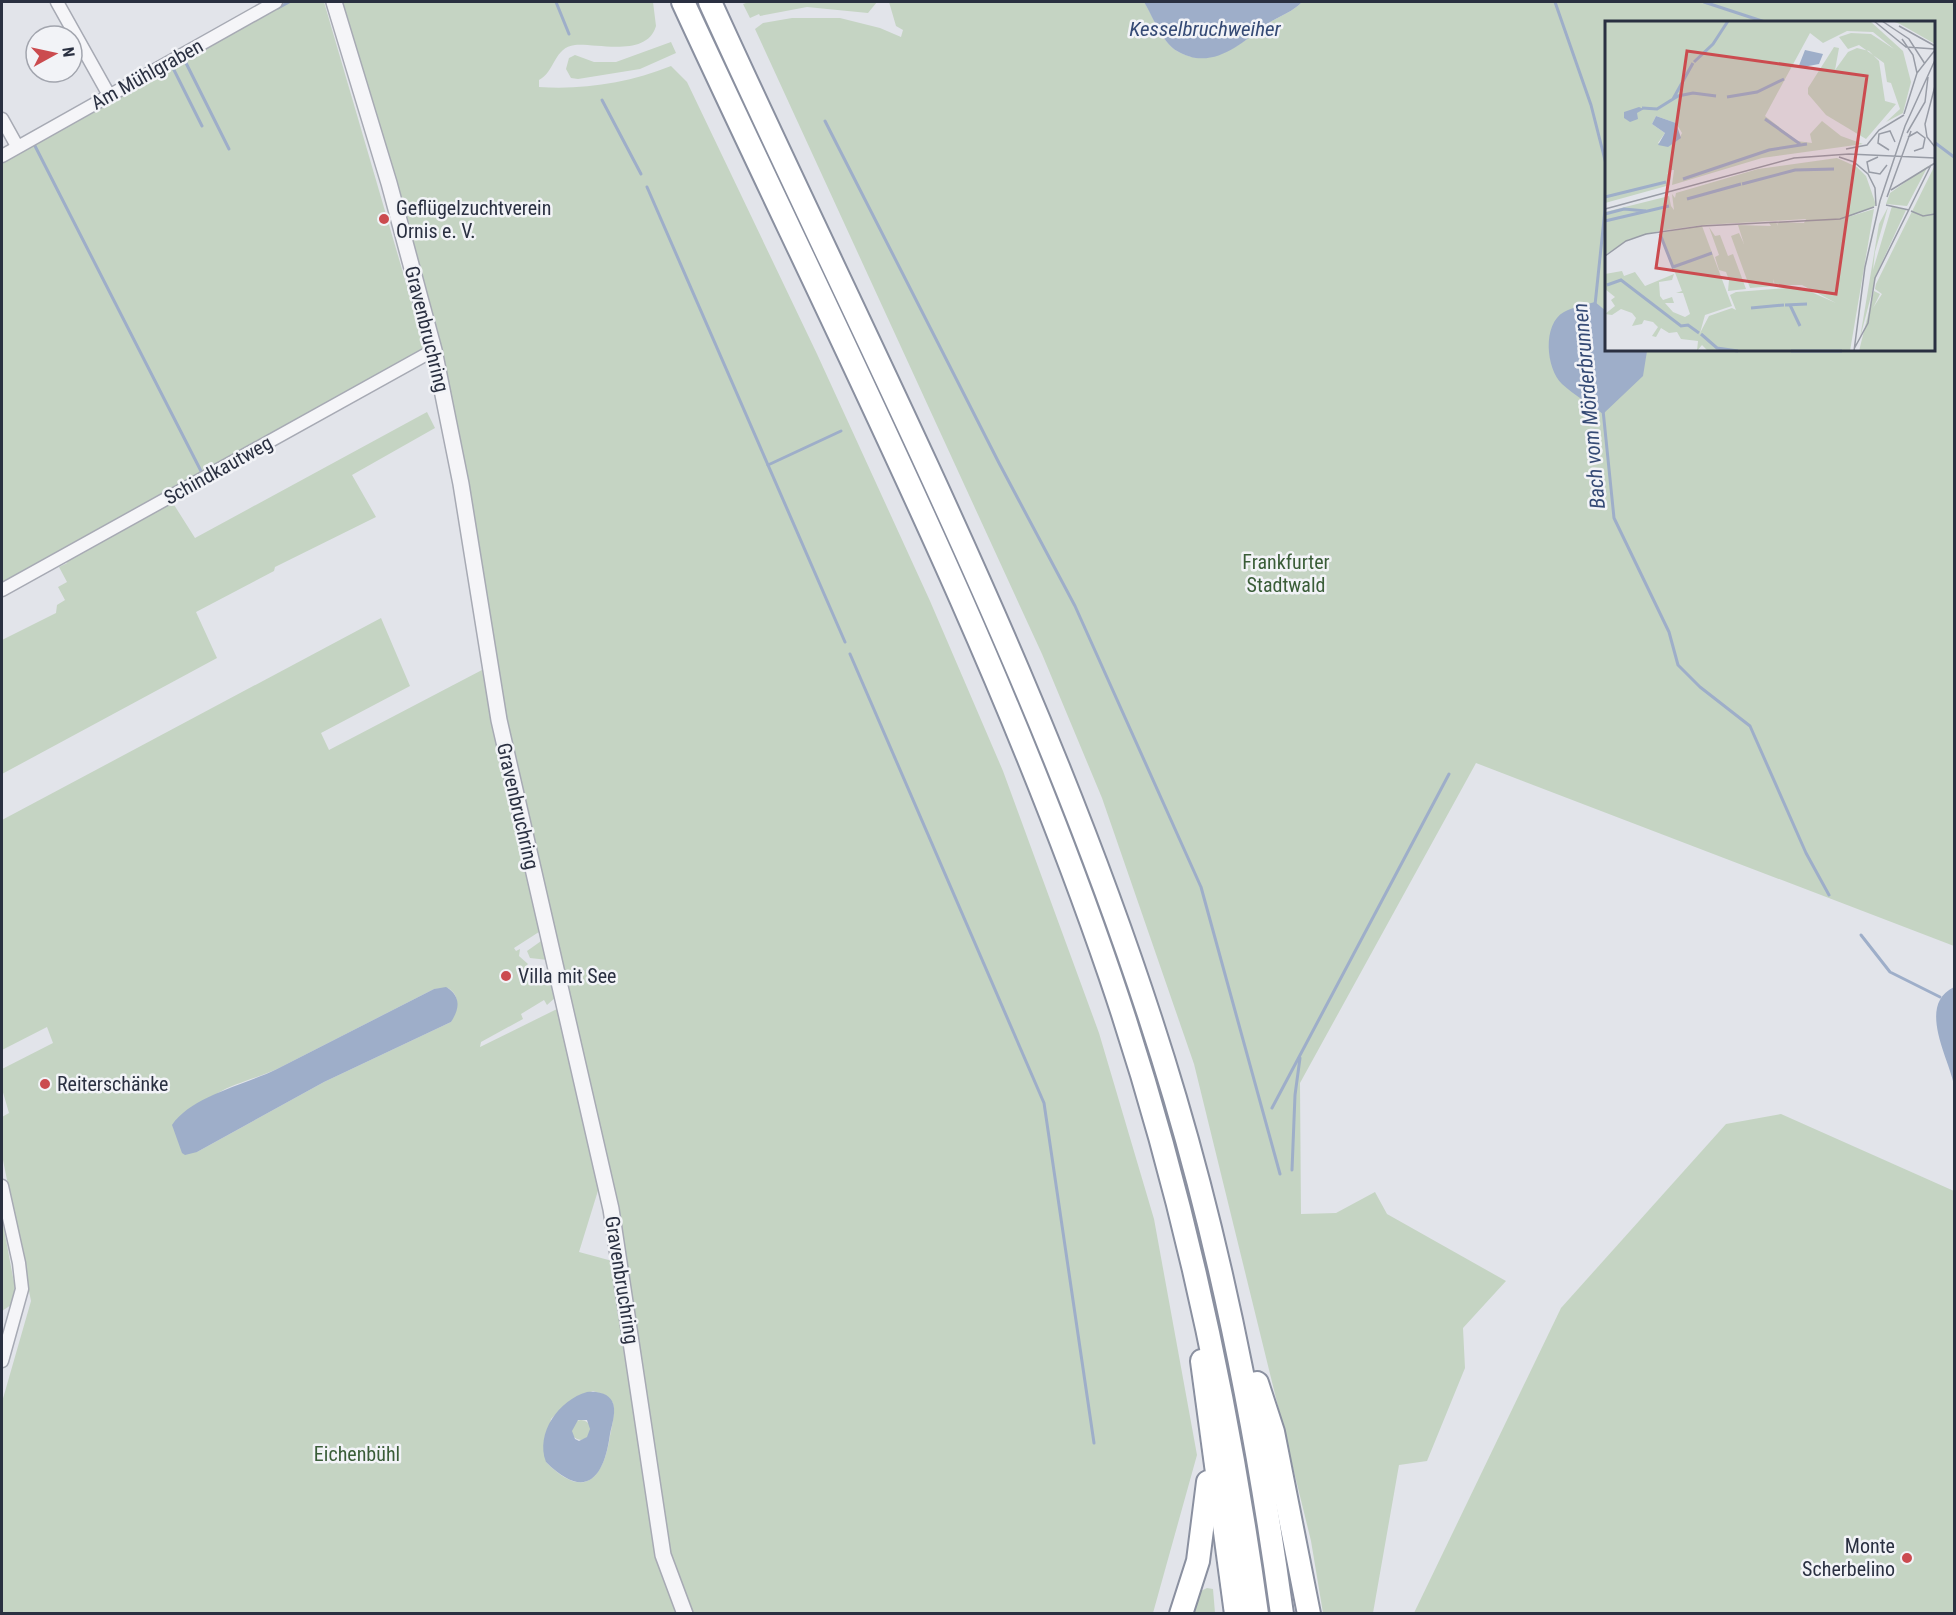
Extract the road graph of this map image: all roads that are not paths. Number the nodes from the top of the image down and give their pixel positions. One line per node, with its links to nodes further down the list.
1 (57, 2): 6 (street)
2 (276, 2): 6 (street, Am Mühlgraben)
3 (334, 2): 10 (street, Gravenbruchring)
4 (683, 2): 13 (highway)
5 (710, 2): 14 (highway)
6 (109, 95): 8 (street, Am Mühlgraben)
7 (2, 119): 8 (street)
8 (17, 146): 9 (street, Am Mühlgraben)
9 (2, 156)
10 (434, 350): 11 (street, Schindkautweg); 17 (street, Gravenbruchring)
11 (2, 590)
12 (2, 1186): 15 (street)
13 (1183, 1220): 16 (highway); 20 (highway)
14 (1226, 1288): 21 (highway); 22 (highway)
15 (2, 1360)
16 (1208, 1412): 18 (highway); 19 (highway)
17 (685, 1614)
18 (1181, 1614)
19 (1236, 1614)
20 (1257, 1614)
21 (1282, 1614)
22 (1309, 1614)

